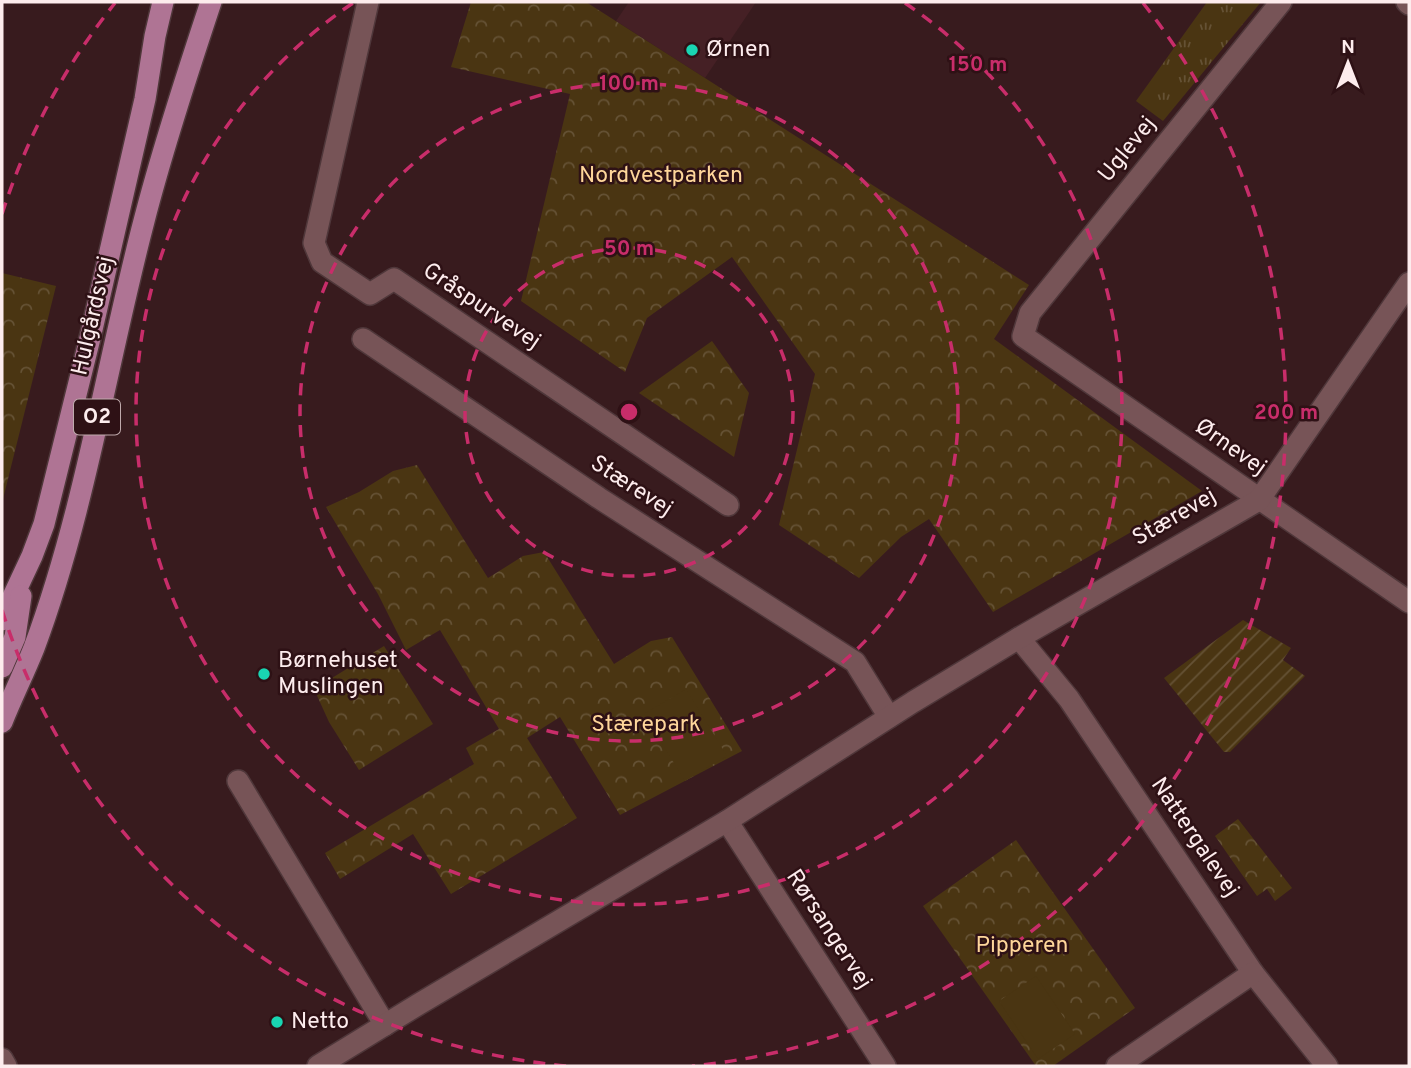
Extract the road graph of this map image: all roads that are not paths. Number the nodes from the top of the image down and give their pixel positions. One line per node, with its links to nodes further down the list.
1 (163, 2): 10 (main road, Hulgårdsvej / O2)
2 (211, 2): 16 (main road, Hulgårdsvej / O2)
3 (368, 2): 9 (street, Gråspurvevej)
4 (1281, 2): 6 (street, Uglevej)
5 (1409, 283): 8 (street, Stærevej)
6 (1023, 336): 8 (street, Ørnevej)
7 (363, 339): 15 (street, Stærevej)
8 (1259, 500): 11 (street, Ørnevej); 13 (street, Stærevej)
9 (728, 505)
10 (26, 569): 12 (main road, Hulgårdsvej / O2); 14 (main road)
11 (1409, 602)
12 (2, 620)
13 (1019, 638): 15 (street, Stærevej); 19 (street, Nattergalevej)
14 (2, 667)
15 (889, 717): 18 (street, Stærevej)
16 (2, 722)
17 (238, 781): 20 (street)
18 (727, 821): 20 (street, Stærevej); 24 (street, Rørsangervej)
19 (1253, 973): 25 (street); 26 (street, Nattergalevej)
20 (385, 1025): 23 (street, Stærevej)
21 (2, 1059): 22 (street)
22 (6, 1066)
23 (318, 1066)
24 (885, 1066)
25 (1117, 1066)
26 (1327, 1066)

